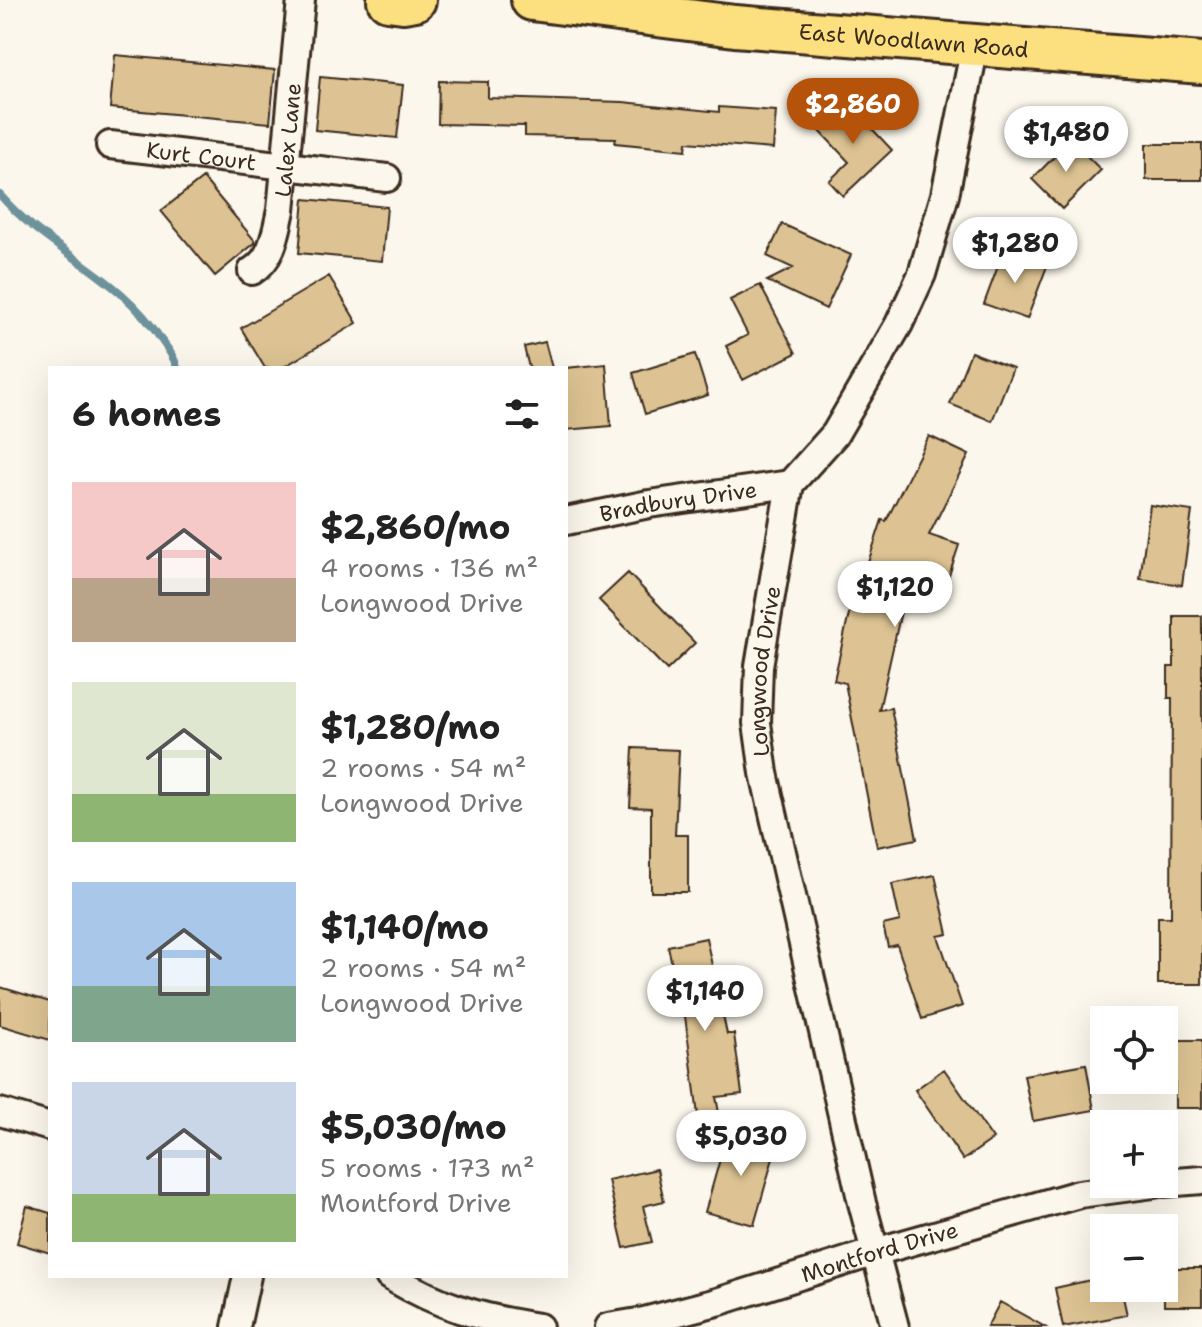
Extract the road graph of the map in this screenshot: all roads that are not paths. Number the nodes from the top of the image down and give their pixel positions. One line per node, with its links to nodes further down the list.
1 (301, 0): 9 (street, Lalex Lane)
2 (388, 0): 3 (main road)
3 (415, 0)
4 (532, 0): 5 (main road, East Woodlawn Road)
5 (735, 13): 6 (main road, East Woodlawn Road)
6 (975, 46): 7 (main road, East Woodlawn Road); 12 (street)
7 (1202, 63)
8 (110, 145): 9 (street, Kurt Court)
9 (285, 165): 10 (street, Kurt Court); 11 (street, Lalex Lane)
10 (387, 178)
11 (252, 271)
12 (790, 484): 13 (street, Bradbury Drive); 19 (street, Longwood Drive)
13 (568, 521)
14 (0, 1112): 15 (street)
15 (48, 1126)
16 (1202, 1180): 17 (street)
17 (1178, 1182)
18 (1090, 1193): 19 (street, Montford Drive)
19 (875, 1252): 24 (street, Montford Drive); 25 (street, Longwood Drive)
20 (247, 1278): 22 (street)
21 (392, 1278): 23 (street)
22 (236, 1327)
23 (539, 1327)
24 (608, 1327)
25 (895, 1327)

